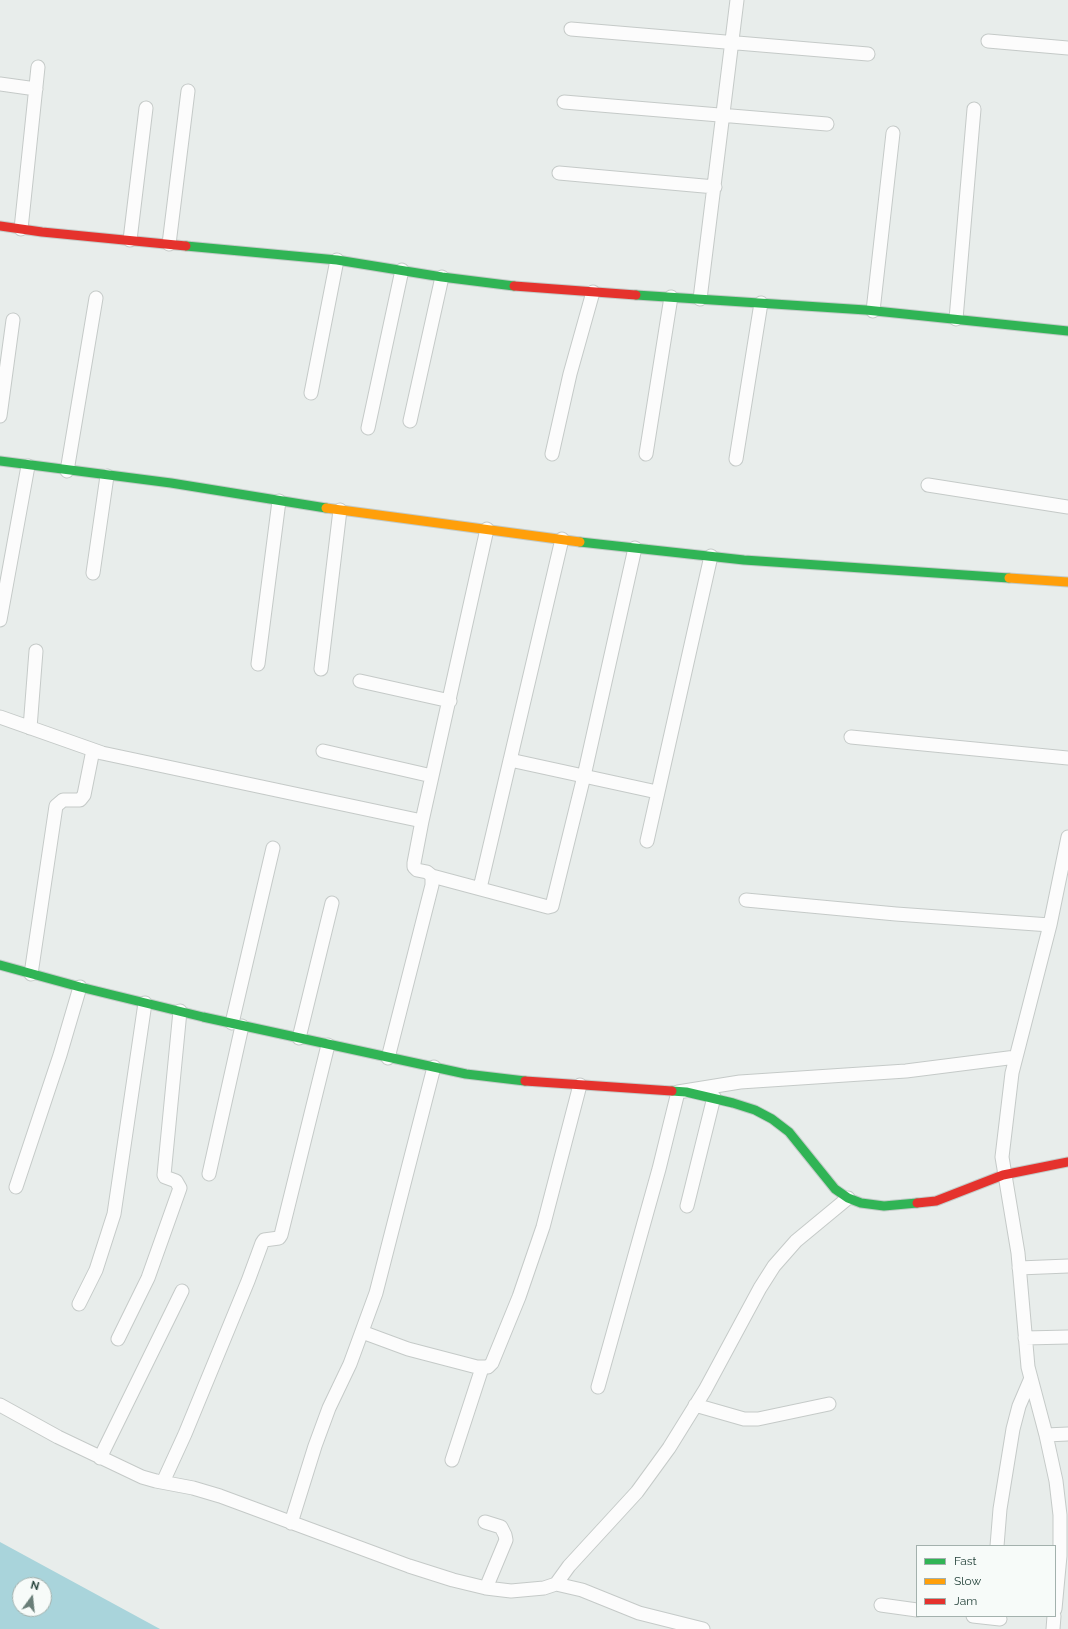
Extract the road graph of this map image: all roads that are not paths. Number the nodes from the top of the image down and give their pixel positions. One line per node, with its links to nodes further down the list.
1 (737, 0): 4 (street)
2 (571, 29): 4 (street)
3 (988, 41): 5 (street)
4 (730, 43): 6 (street); 14 (street)
5 (1068, 48)
6 (868, 54)
7 (38, 67): 9 (street)
8 (0, 84): 9 (street)
9 (36, 89): 20 (street)
10 (188, 91): 22 (street)
11 (564, 102): 14 (street)
12 (146, 108): 21 (street)
13 (974, 109): 32 (street)
14 (723, 115): 15 (street); 18 (street)
15 (828, 124)
16 (893, 132): 31 (street)
17 (559, 173): 18 (street)
18 (715, 187): 29 (street)
19 (0, 226): 20 (street)
20 (21, 229): 21 (street)
21 (130, 240): 22 (street)
22 (169, 244): 23 (street)
23 (337, 260): 24 (street); 35 (street)
24 (402, 270): 25 (street); 38 (street)
25 (442, 277): 26 (street); 37 (street)
26 (593, 292): 27 (street); 39 (street)
27 (671, 297): 29 (street); 40 (street)
28 (96, 298): 44 (street)
29 (700, 299): 30 (street)
30 (761, 303): 31 (street); 41 (street)
31 (873, 311): 32 (street)
32 (956, 319): 34 (street)
33 (13, 320): 36 (street)
34 (1068, 330)
35 (311, 393)
36 (0, 416)
37 (410, 420)
38 (368, 428)
39 (552, 454)
40 (646, 454)
41 (736, 458)
42 (0, 461): 43 (street)
43 (28, 466): 44 (street); 56 (street)
44 (67, 471): 45 (street)
45 (107, 476): 47 (street); 54 (street)
46 (928, 485): 48 (street)
47 (279, 501): 49 (street); 58 (street)
48 (1068, 507)
49 (340, 510): 50 (street); 59 (street)
50 (487, 529): 51 (street); 61 (street)
51 (562, 539): 52 (street); 68 (street)
52 (635, 548): 53 (street); 70 (street)
53 (711, 556): 55 (street); 71 (street)
54 (93, 573)
55 (1068, 582)
56 (0, 620)
57 (36, 651): 63 (street)
58 (258, 664)
59 (321, 669)
60 (360, 681): 61 (street)
61 (450, 701): 69 (street)
62 (0, 717): 63 (street)
63 (30, 728): 65 (street)
64 (850, 737): 67 (street)
65 (93, 750): 72 (street); 82 (street)
66 (323, 751): 69 (street)
67 (1068, 758)
68 (510, 760): 70 (street); 77 (street)
69 (432, 776): 72 (street)
70 (584, 776): 71 (street); 77 (street)
71 (657, 792): 74 (street)
72 (422, 821): 76 (street)
73 (1068, 837): 80 (street)
74 (647, 841)
75 (273, 848): 86 (street)
76 (432, 876): 77 (street); 90 (street)
77 (480, 888)
78 (746, 900): 80 (street)
79 (332, 903): 87 (street)
80 (1050, 925): 89 (street)
81 (0, 965): 82 (street)
82 (31, 974): 83 (street)
83 (80, 987): 84 (street); 98 (street)
84 (145, 1003): 85 (street); 104 (street)
85 (180, 1011): 86 (street); 108 (street)
86 (237, 1024): 87 (street); 96 (street)
87 (299, 1038): 88 (street)
88 (328, 1045): 90 (street); 119 (street)
89 (1016, 1057): 93 (street); 97 (street)
90 (388, 1058): 91 (street)
91 (434, 1067): 92 (street); 105 (street)
92 (580, 1085): 93 (street); 109 (street)
93 (678, 1092): 94 (street); 111 (street)
94 (714, 1097): 99 (street); 100 (street)
95 (1068, 1162): 97 (street)
96 (209, 1174)
97 (1003, 1175): 99 (street); 102 (street)
98 (16, 1187)
99 (848, 1198): 114 (street)
100 (686, 1206)
101 (1068, 1266): 102 (street)
102 (1019, 1268): 107 (street)
103 (182, 1291): 117 (street)
104 (79, 1304)
105 (362, 1332): 109 (street); 121 (street)
106 (1068, 1337): 107 (street)
107 (1025, 1338): 110 (street)
108 (118, 1339)
109 (482, 1368): 118 (street)
110 (1031, 1378): 116 (street); 122 (street)
111 (598, 1387)
112 (829, 1404): 114 (street)
113 (0, 1405): 117 (street)
114 (695, 1405): 123 (street)
115 (1068, 1434): 116 (street)
116 (1046, 1435): 125 (street)
117 (100, 1458): 119 (street)
118 (452, 1460)
119 (163, 1482): 121 (street)
120 (485, 1522): 124 (street)
121 (291, 1523): 124 (street)
122 (997, 1545)
123 (556, 1584): 124 (street); 131 (street)
124 (486, 1588)
125 (1056, 1598)
126 (881, 1606): 127 (street)
127 (916, 1610)
128 (978, 1617): 130 (street)
129 (1054, 1617): 132 (street)
130 (1000, 1621)
131 (703, 1629)
132 (1053, 1629)

